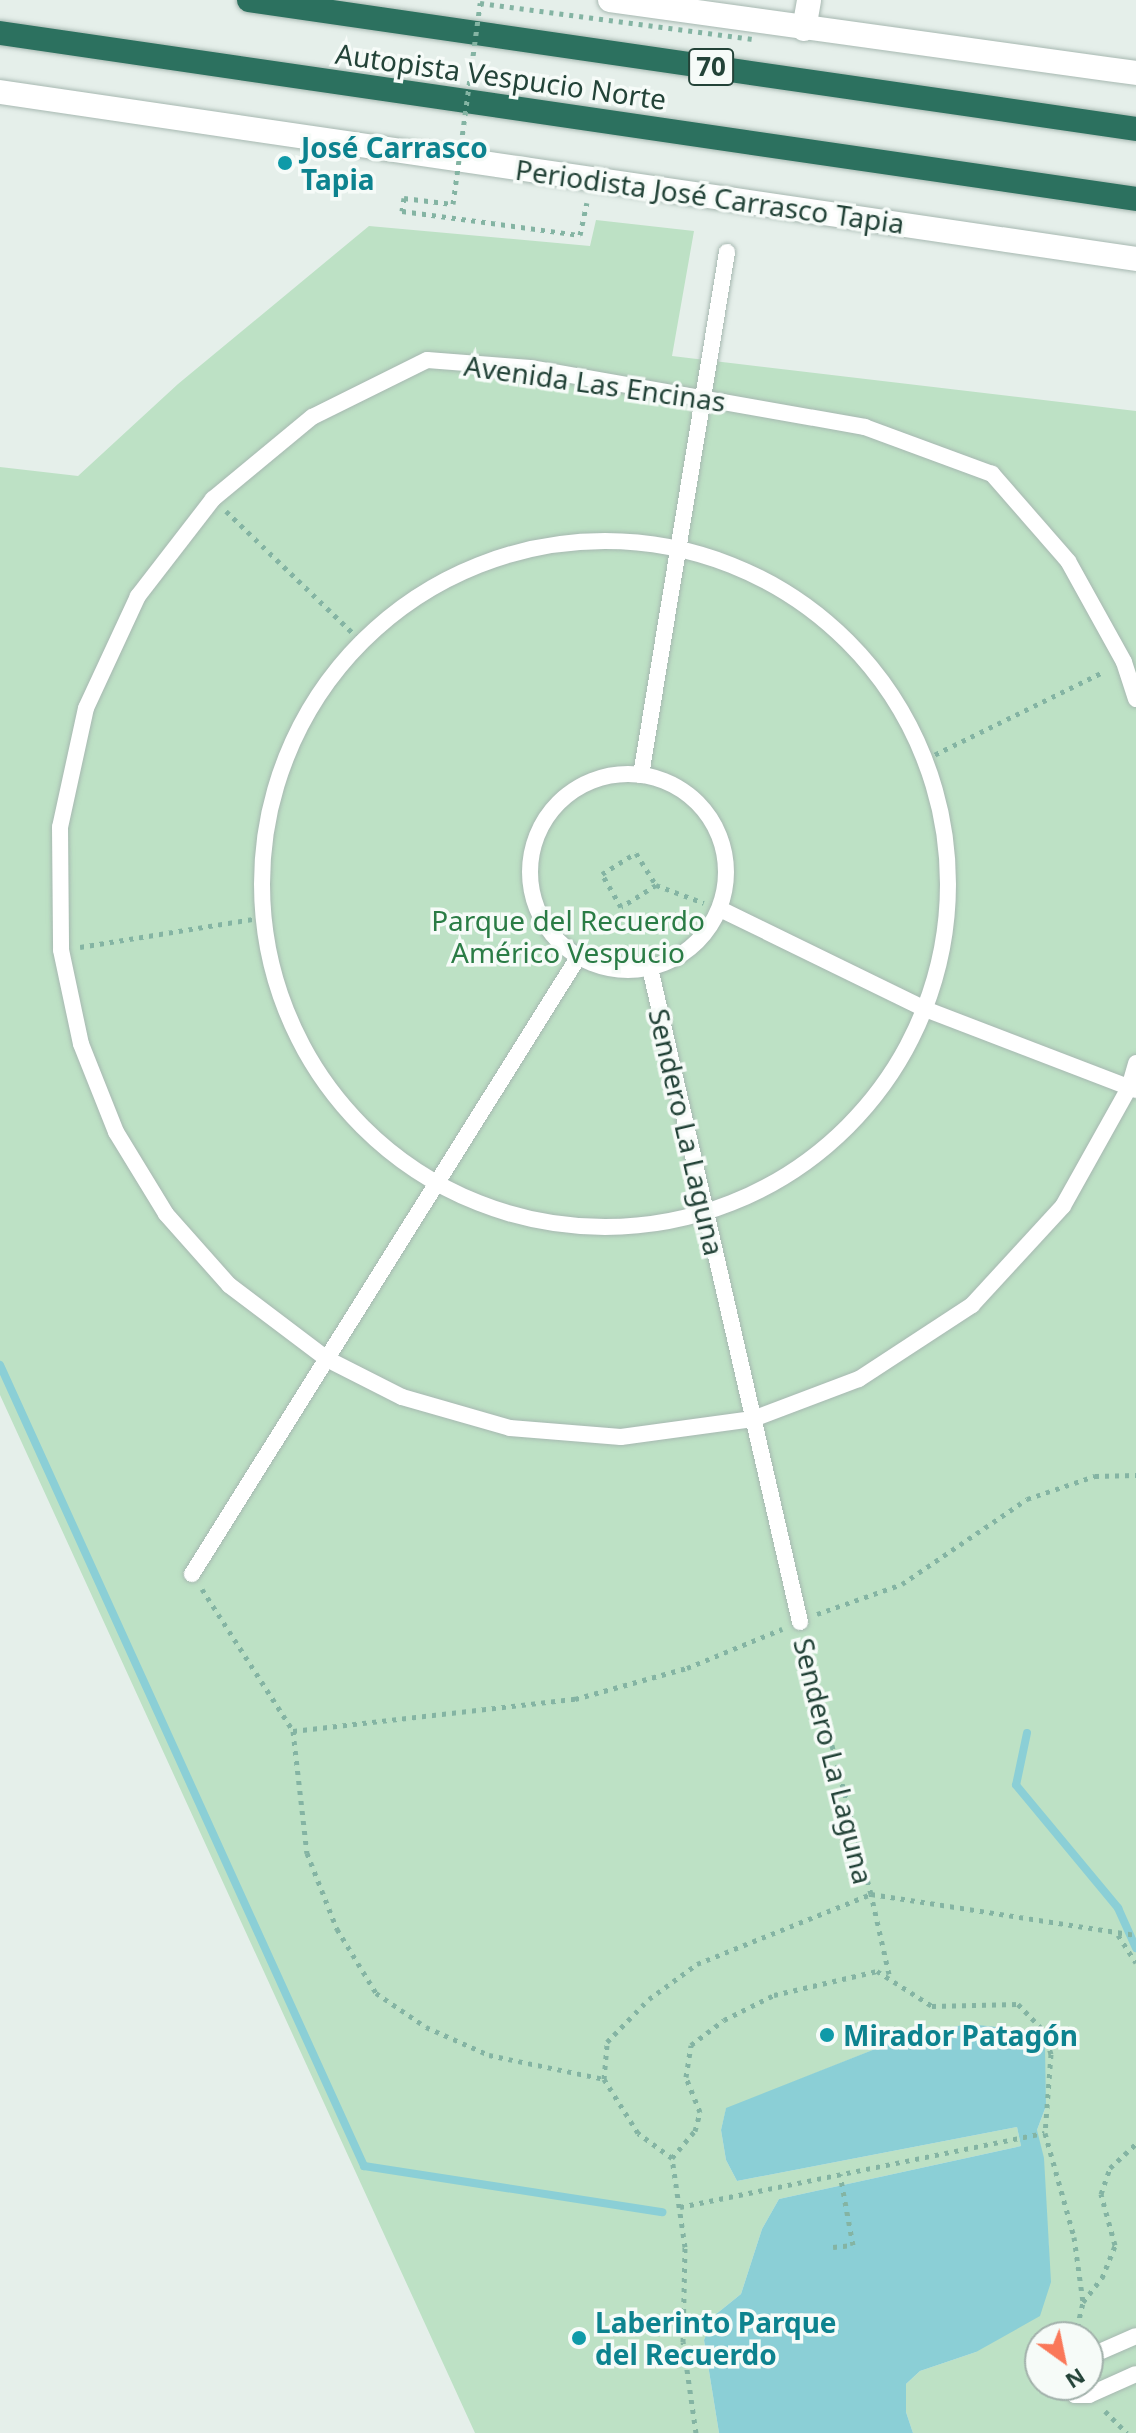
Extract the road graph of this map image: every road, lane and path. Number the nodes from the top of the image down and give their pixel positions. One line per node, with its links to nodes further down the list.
1 (249, 0): 9 (highway, Autopista Vespucio Norte / 70)
2 (610, 0): 4 (main road)
3 (809, 0): 4 (main road)
4 (804, 29): 7 (main road)
5 (0, 33): 10 (highway, Autopista Vespucio Norte)
6 (755, 39): 11 (path, bridge)
7 (1136, 73)
8 (0, 92): 13 (main road, Periodista José Carrasco Tapia)
9 (1136, 129)
10 (1136, 199)
11 (580, 235)
12 (727, 252): 14 (lane)
13 (1136, 259)
14 (703, 398): 15 (lane, Avenida Las Encinas); 16 (lane); 18 (lane, Avenida Las Encinas)
15 (213, 499): 17 (path); 25 (lane, Avenida Las Encinas)
16 (680, 537): 17 (lane); 20 (lane); 21 (lane)
17 (361, 641): 24 (lane)
18 (1124, 662): 19 (lane, Avenida Las Encinas); 20 (path)
19 (1136, 699)
20 (926, 759): 28 (lane)
21 (641, 775): 23 (lane); 26 (lane)
22 (656, 885): 22 (path); 23 (path)
23 (720, 909): 27 (lane); 28 (lane)
24 (260, 918): 25 (path); 31 (lane)
25 (61, 950): 33 (lane, Avenida Las Encinas)
26 (577, 959): 27 (lane); 31 (lane)
27 (650, 968): 32 (lane, Sendero La Laguna)
28 (925, 1009): 30 (lane); 32 (lane)
29 (1136, 1063): 30 (lane, Avenida Las Encinas)
30 (1132, 1089): 34 (lane, Avenida Las Encinas)
31 (435, 1186): 32 (lane); 33 (lane)
32 (706, 1214): 34 (lane, Sendero La Laguna)
33 (327, 1359): 34 (lane, Avenida Las Encinas); 36 (lane)
34 (753, 1419): 37 (lane, Sendero La Laguna)
35 (1136, 1475): 37 (path)
36 (192, 1574): 38 (path)
37 (800, 1622): 38 (path); 39 (path, Sendero La Laguna)
38 (293, 1731): 44 (path)
39 (871, 1894): 40 (path); 43 (path); 44 (path, Sendero La Laguna)
40 (1119, 1935): 41 (path); 42 (path)
41 (1136, 1935)
42 (1136, 1963)
43 (889, 1975): 45 (path); 47 (path)
44 (604, 2079): 47 (path)
45 (1045, 2133): 48 (path); 51 (path)
46 (1136, 2144): 51 (path)
47 (672, 2158): 49 (path)
48 (840, 2174): 49 (path); 50 (path)
49 (680, 2207): 58 (path)
50 (833, 2247)
51 (1083, 2302): 52 (path)
52 (1079, 2321)
53 (1136, 2336): 54 (lane)
54 (1104, 2350)
55 (1136, 2374): 56 (lane)
56 (1104, 2388)
57 (1095, 2401): 59 (path)
58 (696, 2433)
59 (1127, 2433)

